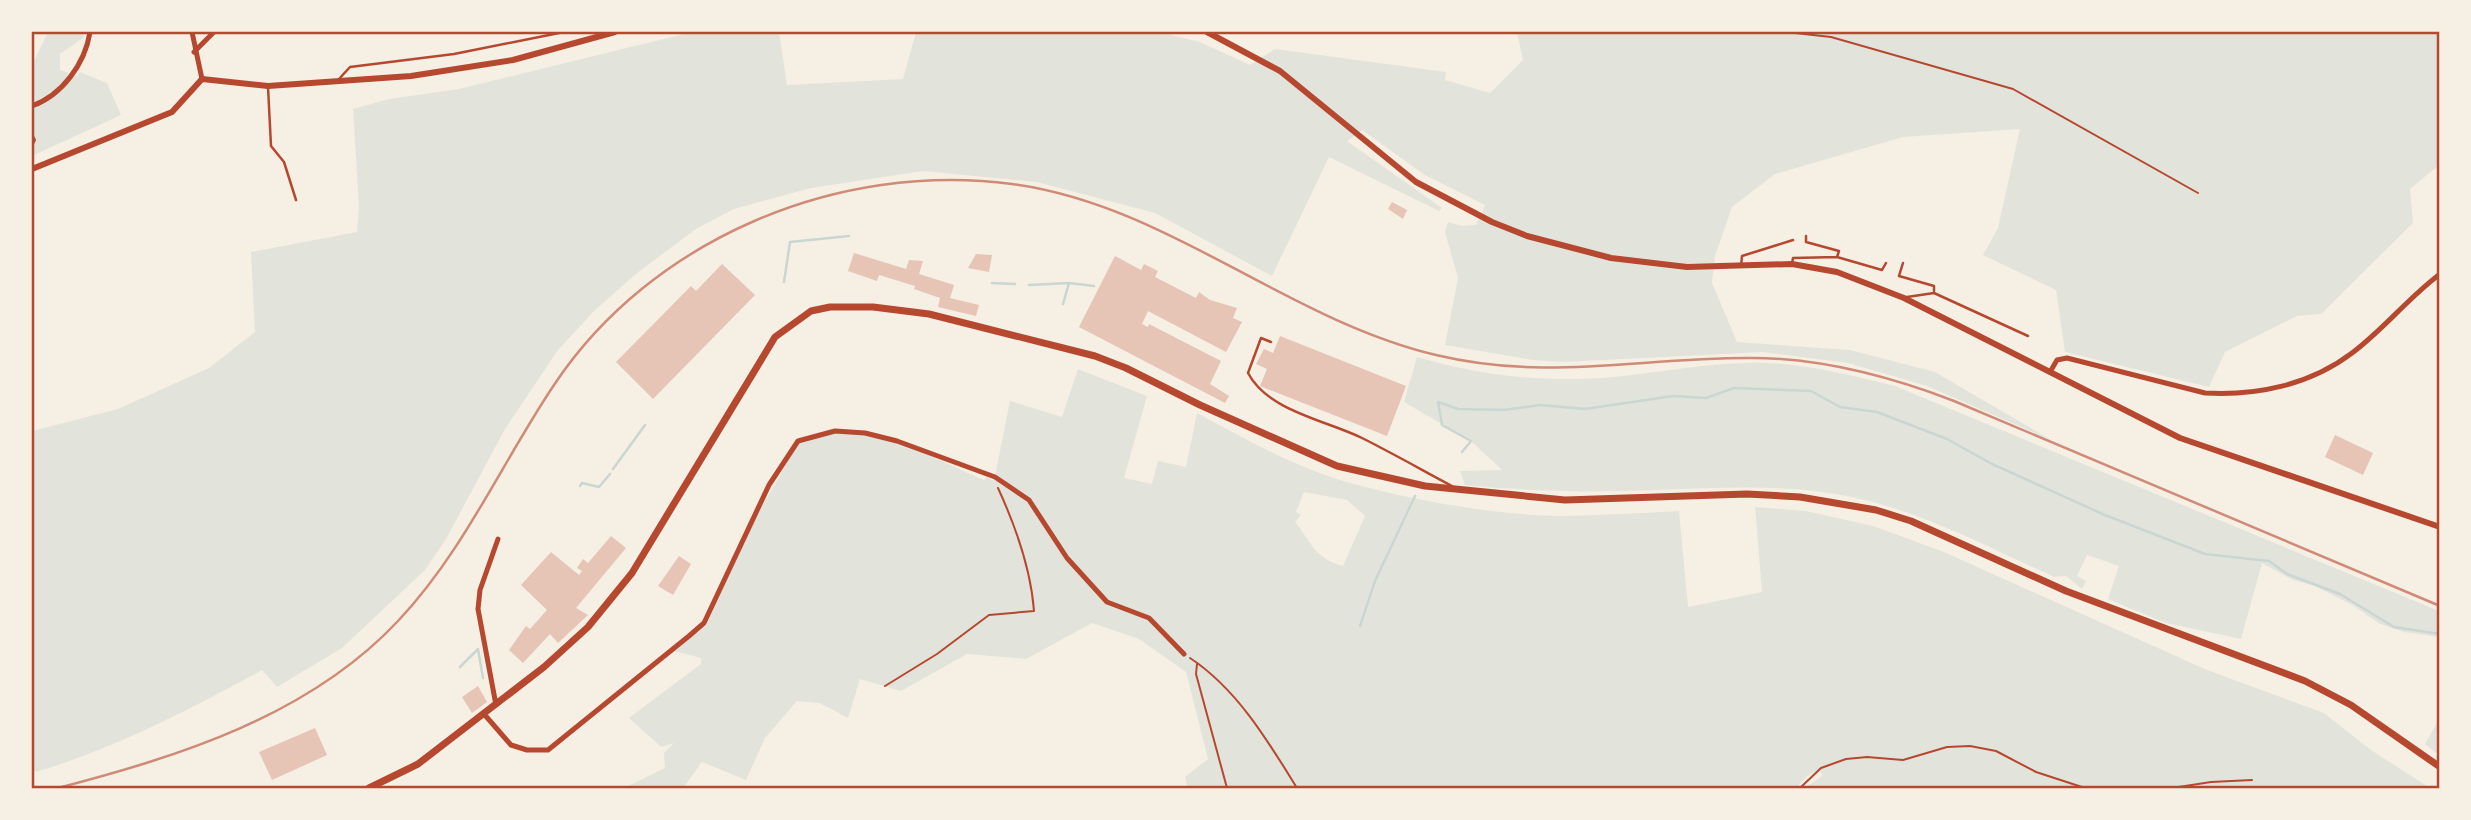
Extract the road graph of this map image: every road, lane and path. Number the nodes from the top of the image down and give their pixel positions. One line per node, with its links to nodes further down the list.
1 (90, 32): 12 (street)
2 (192, 32): 8 (street)
3 (214, 32): 8 (street)
4 (564, 32): 10 (lane)
5 (615, 32): 10 (street)
6 (1207, 32): 24 (street)
7 (1786, 32): 16 (path)
8 (194, 52): 9 (street)
9 (202, 79): 11 (street); 15 (street)
10 (339, 79): 11 (street)
11 (268, 86): 17 (lane)
12 (32, 106)
13 (32, 134): 14 (path)
14 (32, 146)
15 (32, 169)
16 (2198, 193)
17 (296, 200)
18 (1806, 236): 20 (lane)
19 (1793, 240): 24 (lane)
20 (1837, 257): 21 (lane); 23 (lane)
21 (1886, 263)
22 (1903, 263): 26 (lane)
23 (1792, 264): 24 (street); 27 (street)
24 (1741, 266)
25 (2440, 274): 30 (street)
26 (1934, 293): 27 (lane); 28 (lane)
27 (1904, 298): 30 (street)
28 (2028, 336)
29 (1271, 342): 32 (lane)
30 (2050, 372): 33 (street)
31 (995, 477): 35 (street); 36 (path); 38 (street)
32 (1461, 491): 37 (main road); 39 (main road)
33 (2440, 527)
34 (498, 539): 37 (street)
35 (1184, 654)
36 (885, 686)
37 (496, 705): 38 (main road)
38 (484, 713): 41 (main road)
39 (2440, 767)
40 (2252, 780): 46 (path)
41 (369, 789)
42 (1227, 789): 43 (path)
43 (1297, 789)
44 (1800, 789): 45 (path)
45 (2085, 789)
46 (2172, 789)

